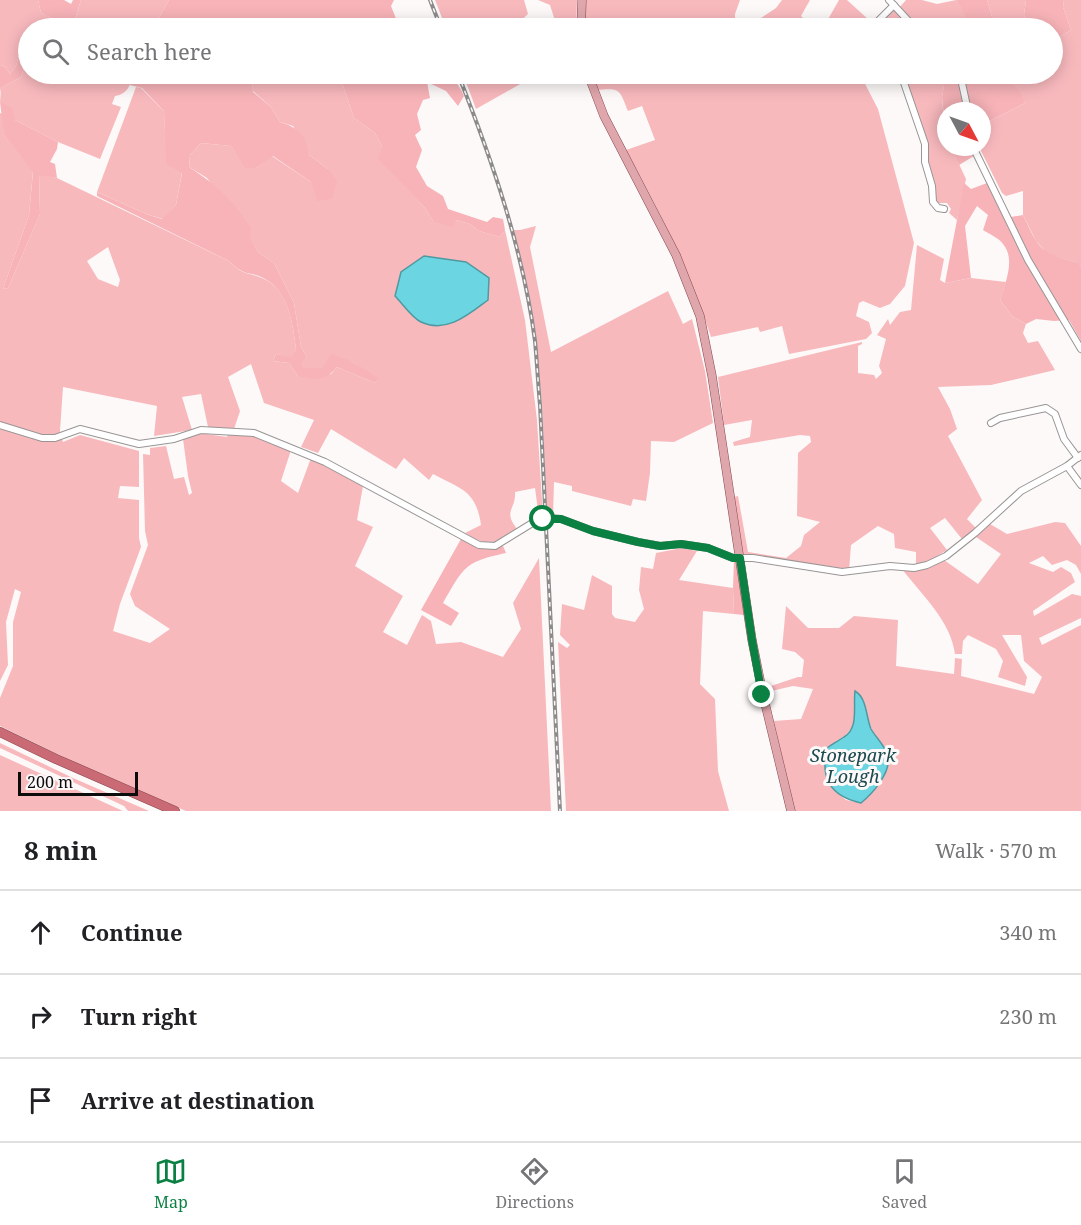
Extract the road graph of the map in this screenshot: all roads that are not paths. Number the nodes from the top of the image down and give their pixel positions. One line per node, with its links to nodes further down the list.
1 (582, 0): 3 (main road)
2 (892, 3): 4 (street); 5 (street)
3 (581, 18)
4 (880, 18)
5 (906, 18)
6 (592, 84): 18 (main road)
7 (904, 84): 11 (street)
8 (962, 84): 9 (street)
9 (966, 102)
10 (977, 156): 12 (street)
11 (944, 209)
12 (1081, 350)
13 (991, 423): 15 (street)
14 (0, 425): 18 (street)
15 (1079, 457): 16 (street)
16 (1067, 466): 17 (street); 18 (street)
17 (1081, 485)
18 (740, 558): 23 (main road)
19 (0, 732): 22 (highway)
20 (0, 738): 21 (highway)
21 (159, 811)
22 (175, 811)
23 (791, 811)

